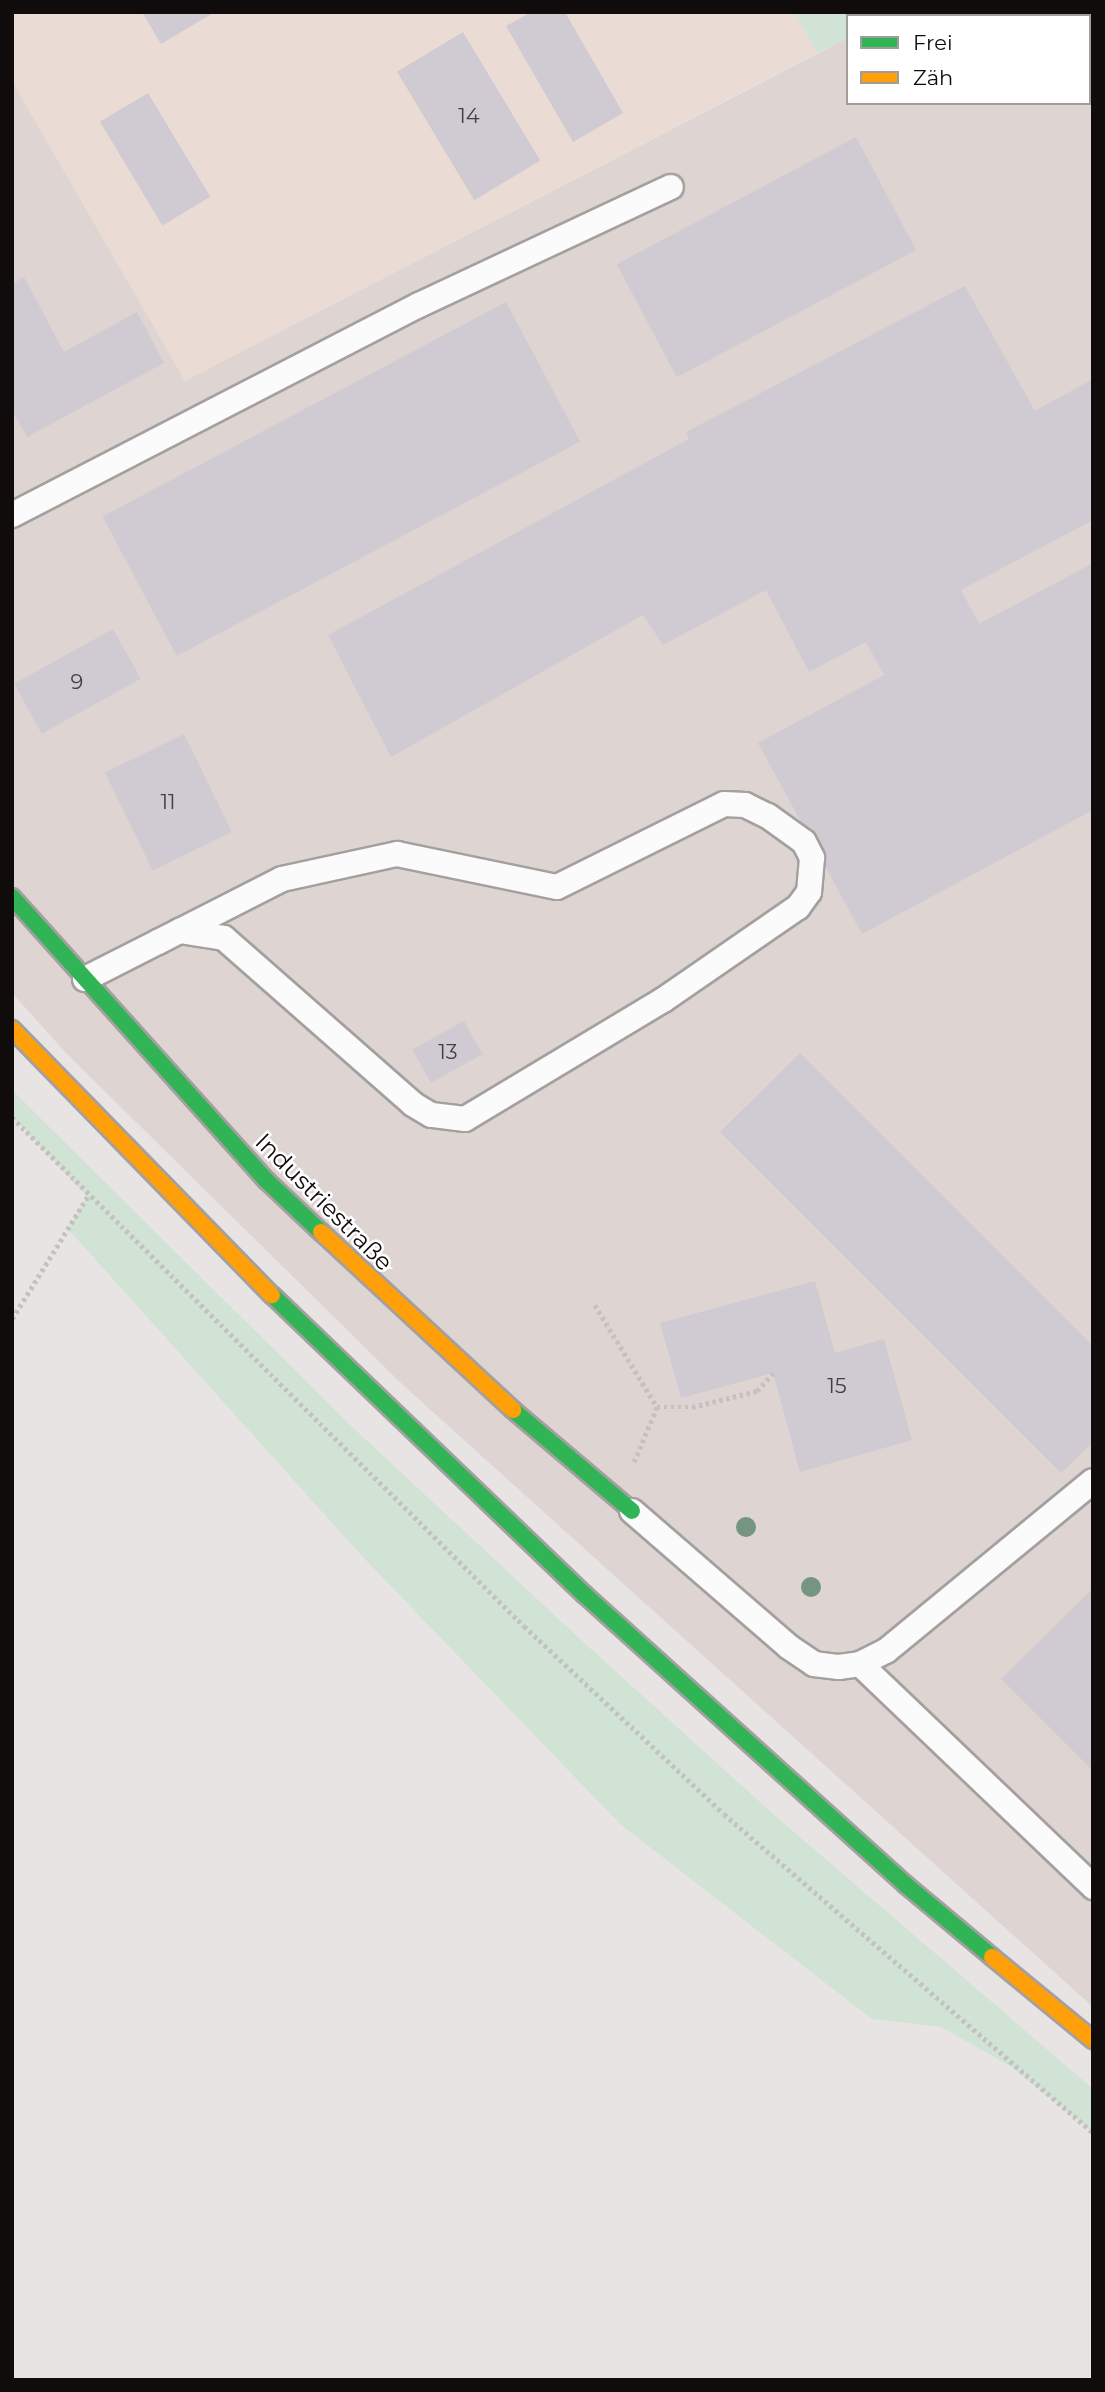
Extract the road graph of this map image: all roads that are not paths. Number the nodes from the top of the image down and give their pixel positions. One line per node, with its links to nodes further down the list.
1 (671, 187): 2 (lane)
2 (12, 515)
3 (12, 897): 5 (main road, Industriestraße)
4 (180, 930): 4 (lane); 5 (lane)
5 (85, 979): 8 (main road, Industriestraße)
6 (12, 1029): 11 (main road)
7 (1093, 1481): 9 (lane)
8 (626, 1504): 9 (lane)
9 (860, 1664): 10 (lane)
10 (1093, 1887)
11 (1093, 2040)

